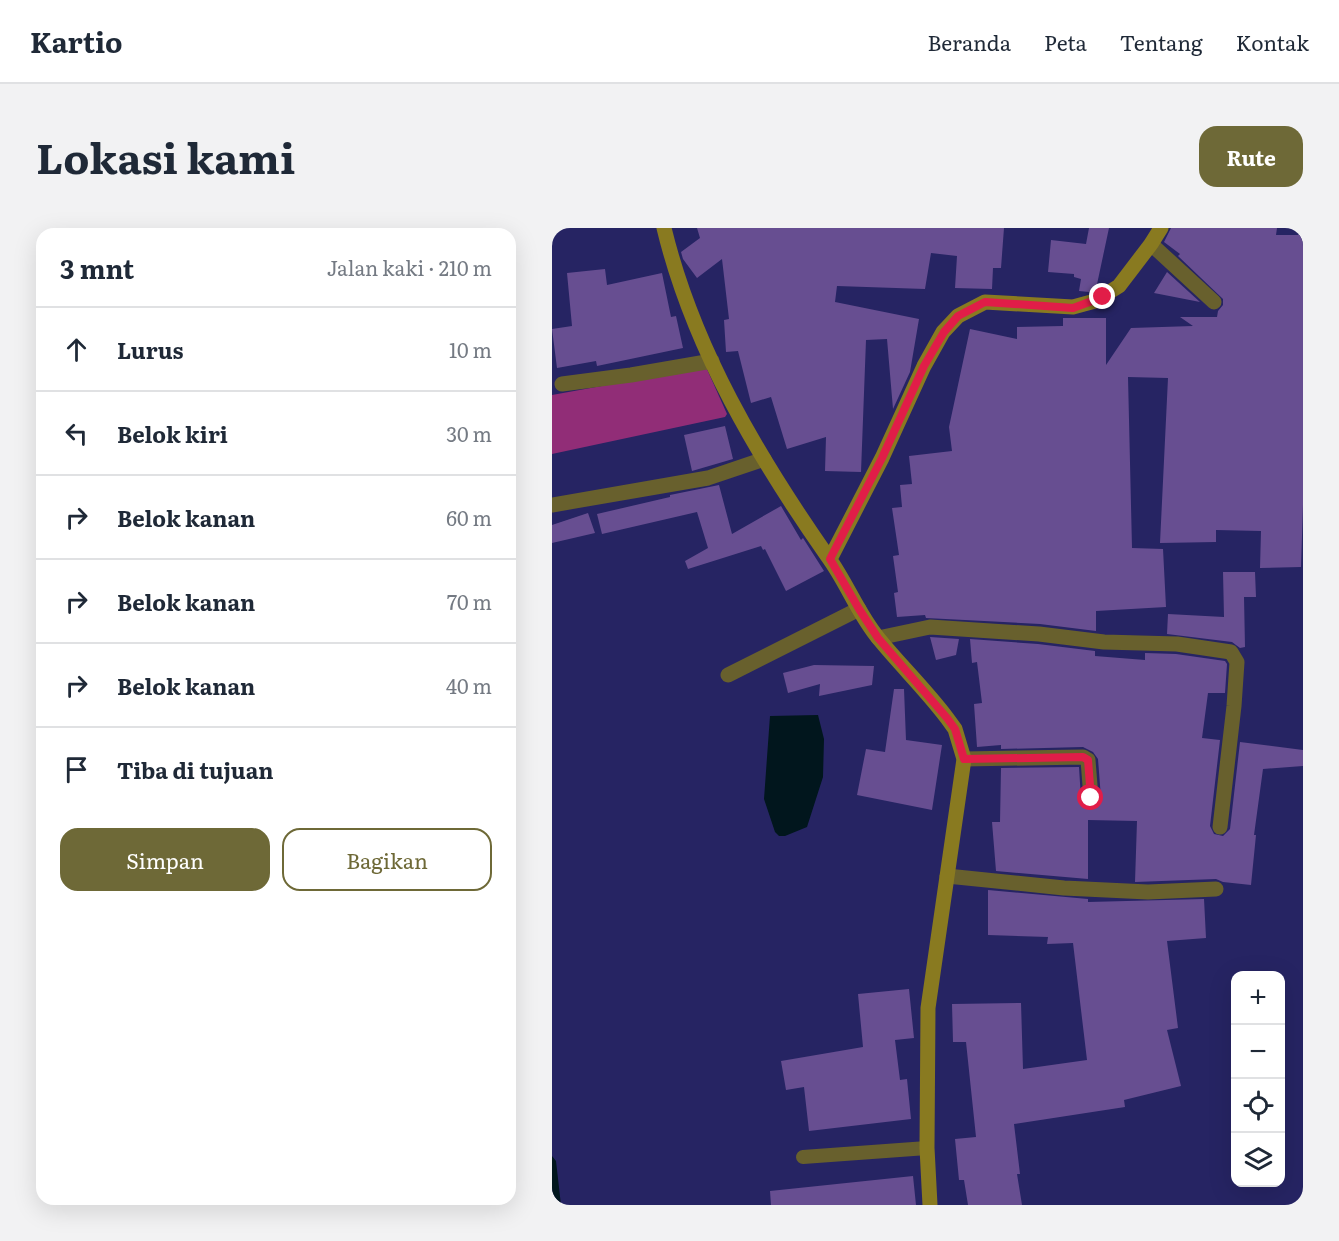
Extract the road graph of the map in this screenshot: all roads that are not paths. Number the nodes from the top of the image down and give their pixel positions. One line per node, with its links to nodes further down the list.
1 (664, 228): 5 (street)
2 (1161, 228): 3 (street)
3 (1151, 244): 4 (street); 9 (street)
4 (1214, 302)
5 (712, 361): 6 (street); 7 (street)
6 (562, 384)
7 (764, 459): 8 (street); 9 (street)
8 (552, 506)
9 (830, 559): 10 (street)
10 (859, 609): 11 (street); 12 (street)
11 (878, 638): 13 (street); 15 (street)
12 (728, 675)
13 (964, 759): 14 (street); 16 (street)
14 (1091, 798)
15 (1220, 827)
16 (946, 876): 17 (street); 18 (street)
17 (1216, 889)
18 (927, 1148): 19 (lane); 20 (street)
19 (803, 1157)
20 (930, 1205)

